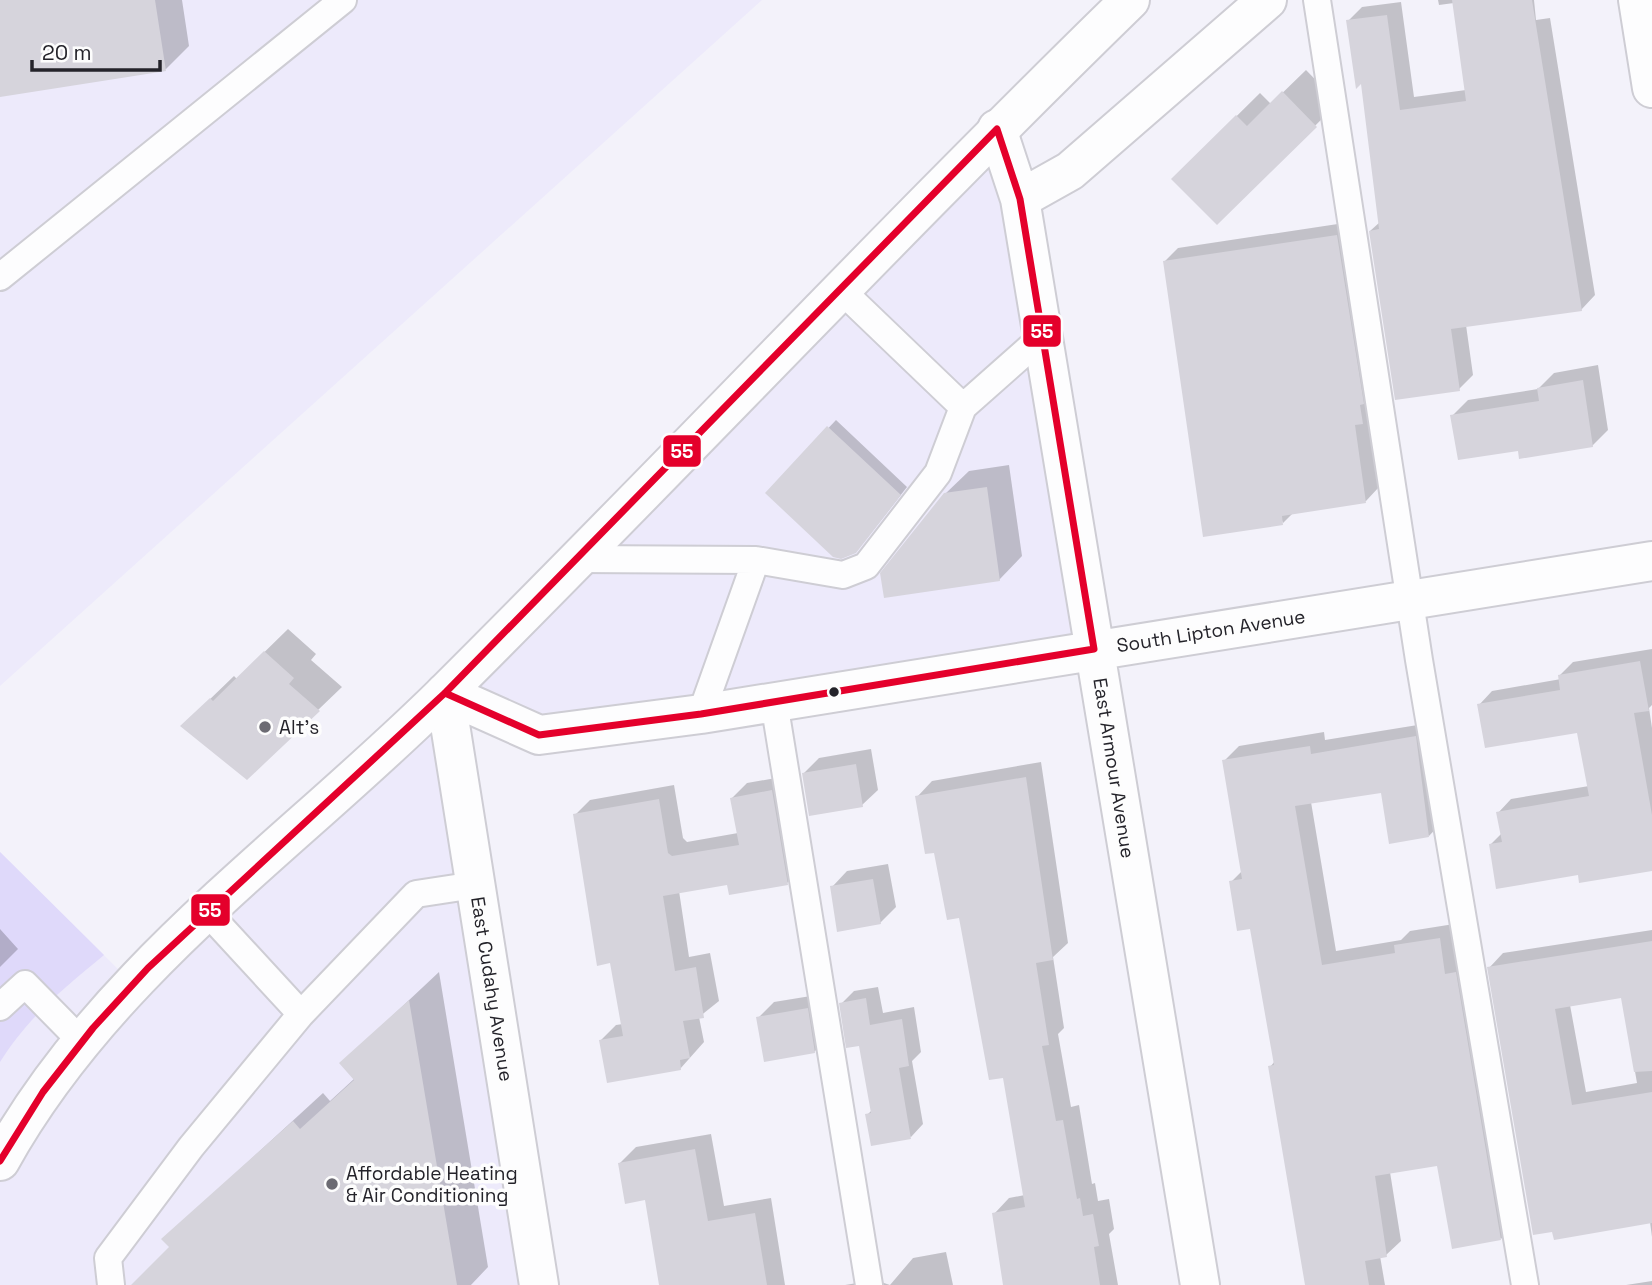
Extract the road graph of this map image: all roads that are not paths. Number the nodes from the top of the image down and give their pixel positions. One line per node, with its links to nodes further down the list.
1 (342, 0): 9 (lane)
2 (1129, 0): 7 (street)
3 (1267, 0): 8 (street)
4 (1317, 0): 16 (lane)
5 (1638, 0): 6 (street)
6 (1652, 88)
7 (997, 129): 8 (street, East Armour Avenue); 10 (street)
8 (1020, 199): 11 (street, East Armour Avenue)
9 (0, 276)
10 (840, 289): 12 (lane); 13 (street)
11 (1042, 337): 12 (lane); 17 (street, East Armour Avenue)
12 (962, 407): 14 (lane)
13 (577, 559): 14 (lane); 18 (street)
14 (756, 560): 20 (lane)
15 (1652, 561): 16 (street, South Lipton Avenue)
16 (1410, 600): 17 (street, South Lipton Avenue); 31 (lane)
17 (1094, 649): 19 (street, South Lipton Avenue); 30 (street, East Armour Avenue)
18 (445, 693): 20 (street, South Lipton Avenue); 21 (street, East Cudahy Avenue); 22 (street)
19 (774, 702): 20 (street, South Lipton Avenue); 29 (lane)
20 (701, 713)
21 (475, 885): 24 (lane); 28 (street, East Cudahy Avenue)
22 (207, 912): 24 (lane); 25 (street)
23 (0, 1007): 25 (lane)
24 (301, 1014): 27 (lane)
25 (82, 1042): 26 (street)
26 (0, 1161)
27 (111, 1285)
28 (539, 1285)
29 (869, 1285)
30 (1200, 1285)
31 (1525, 1285)

